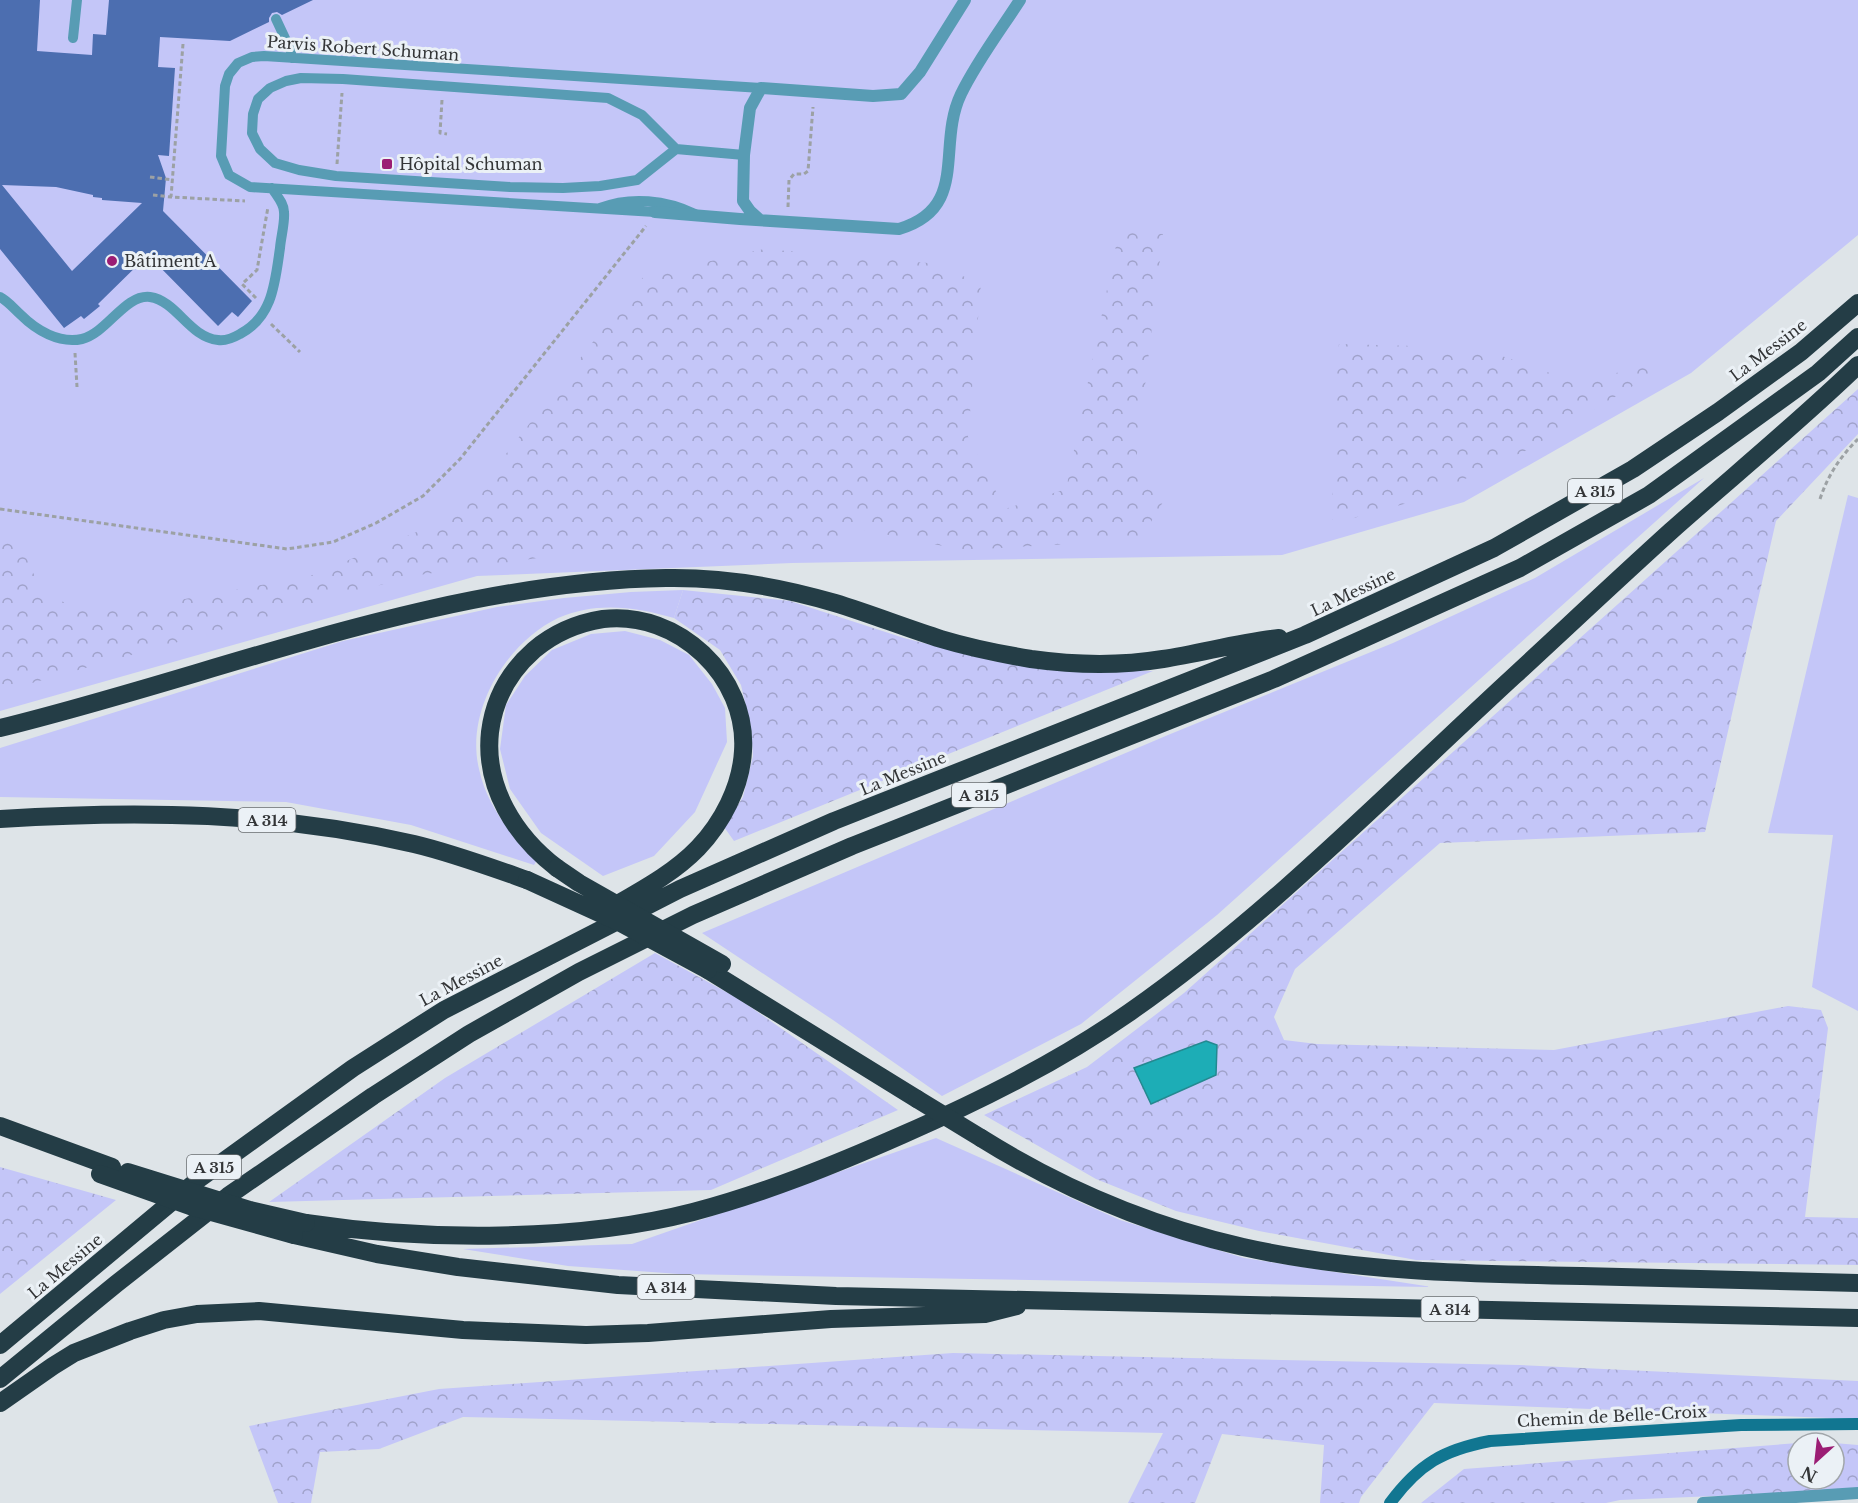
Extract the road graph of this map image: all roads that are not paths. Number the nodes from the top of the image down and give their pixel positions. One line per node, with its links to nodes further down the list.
1 (77, 0): 5 (lane)
2 (965, 0): 7 (street)
3 (1020, 0): 14 (street)
4 (276, 19): 6 (lane)
5 (73, 38)
6 (291, 58): 7 (lane, Parvis Robert Schuman); 10 (lane, Parvis Robert Schuman)
7 (761, 88): 9 (street)
8 (676, 149): 8 (lane, Parvis Robert Schuman); 9 (lane)
9 (744, 155): 14 (street)
10 (272, 188): 11 (lane, Parvis Robert Schuman); 15 (lane)
11 (597, 210): 12 (lane, Parvis Robert Schuman); 13 (lane, Parvis Robert Schuman)
12 (656, 212): 13 (street)
13 (698, 215): 14 (street)
14 (760, 220)
15 (0, 297)
16 (1858, 303): 19 (highway, La Messine / A 315)
17 (1858, 337): 32 (highway, A 315)
18 (1858, 365): 27 (highway)
19 (1305, 635): 20 (highway); 23 (highway, La Messine / A 315)
20 (0, 728)
21 (0, 819): 22 (highway, A 314, bridge)
22 (715, 967): 23 (highway, bridge); 28 (highway, A 314, bridge)
23 (444, 1010): 31 (highway, La Messine / A 315)
24 (0, 1126): 26 (highway)
25 (0, 1132): 26 (highway, A 314)
26 (106, 1171): 27 (highway, A 314, bridge)
27 (300, 1229): 29 (highway, A 314)
28 (1858, 1282)
29 (1042, 1300): 30 (highway, A 314); 33 (highway)
30 (1858, 1318)
31 (0, 1345)
32 (0, 1379)
33 (0, 1403)
34 (1858, 1424): 37 (street, Chemin de Belle-Croix)
35 (1858, 1493): 36 (street)
36 (1735, 1502): 38 (street)
37 (1390, 1503)
38 (1703, 1503)

